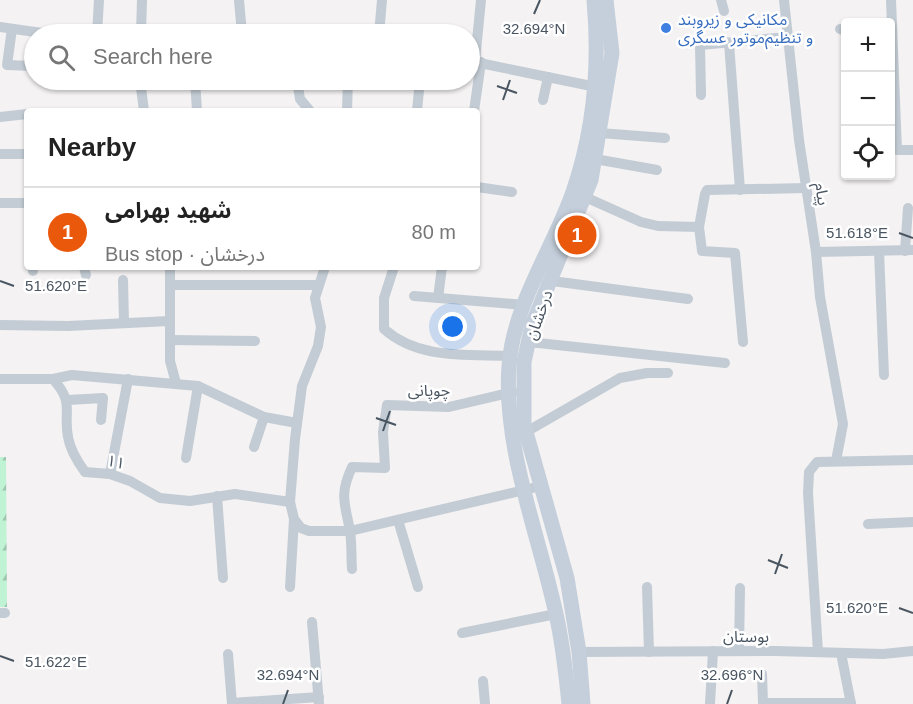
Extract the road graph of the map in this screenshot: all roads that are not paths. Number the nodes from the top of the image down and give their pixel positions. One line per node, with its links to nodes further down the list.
1 (99, 0): 11 (street)
2 (142, 0): 12 (street)
3 (239, 0): 13 (street)
4 (382, 0): 14 (street)
5 (481, 0): 15 (street)
6 (594, 0): 25 (main road, درخشان)
7 (606, 0): 25 (main road, درخشان)
8 (784, 0): 19 (street, پیام)
9 (891, 0): 10 (street)
10 (891, 18)
11 (98, 24)
12 (141, 24)
13 (241, 24)
14 (380, 24)
15 (479, 24)
16 (0, 27): 17 (street)
17 (12, 29): 18 (street); 22 (street)
18 (24, 31)
19 (788, 37): 20 (street); 50 (street, پیام)
20 (729, 43): 32 (street); 51 (street)
21 (480, 62): 24 (street)
22 (24, 66)
23 (893, 72): 44 (street)
24 (548, 77): 25 (street); 33 (street)
25 (601, 88): 42 (main road, درخشان); 72 (main road, درخشان)
26 (141, 90): 34 (street)
27 (196, 90): 35 (street)
28 (299, 90): 36 (street)
29 (348, 90): 37 (street)
30 (419, 90): 38 (street)
31 (474, 90): 39 (street)
32 (701, 95)
33 (543, 100)
34 (144, 108)
35 (197, 108)
36 (308, 108)
37 (347, 108)
38 (417, 108)
39 (474, 108)
40 (24, 114): 41 (street)
41 (0, 117)
42 (600, 133): 43 (street); 47 (main road, درخشان)
43 (665, 138)
44 (913, 150)
45 (0, 154): 46 (street)
46 (24, 154)
47 (595, 159): 48 (street); 53 (main road, درخشان)
48 (657, 170)
49 (480, 187): 52 (street)
50 (806, 188): 51 (street); 60 (street, پیام)
51 (740, 190): 57 (street)
52 (512, 192)
53 (585, 197): 57 (street); 66 (main road, درخشان)
54 (0, 202): 55 (street)
55 (24, 203)
56 (908, 208): 58 (street)
57 (699, 227): 79 (street)
58 (909, 250): 59 (street)
59 (879, 251): 60 (street); 83 (street)
60 (816, 252): 98 (street, پیام)
61 (170, 270): 67 (street)
62 (324, 270): 68 (street)
63 (393, 270): 80 (street)
64 (442, 270): 70 (street)
65 (123, 280): 74 (street)
66 (552, 281): 71 (street); 78 (main road, درخشان)
67 (170, 285): 68 (street); 73 (street)
68 (317, 285): 93 (street)
69 (414, 296): 70 (street)
70 (438, 298): 72 (street)
71 (688, 299)
72 (525, 305): 80 (main road, درخشان)
73 (169, 321): 74 (street); 76 (street)
74 (124, 323): 75 (street)
75 (0, 325)
76 (170, 340): 77 (street); 87 (street)
77 (255, 341)
78 (528, 342): 81 (street); 89 (main road, درخشان)
79 (743, 342)
80 (511, 356): 89 (main road, درخشان)
81 (725, 363)
82 (668, 373): 94 (street)
83 (884, 375)
84 (0, 379): 85 (street)
85 (53, 379): 86 (street); 90 (street)
86 (128, 379): 87 (street); 99 (street)
87 (176, 383): 88 (street)
88 (198, 386): 91 (street); 96 (street)
89 (517, 391): 94 (main road, درخشان); 101 (main road, درخشان); 108 (street, چوپانی)
90 (68, 400): 92 (street); 99 (street, ۱۱)
91 (264, 417): 93 (street); 95 (street)
92 (101, 420)
93 (297, 423): 103 (street)
94 (526, 432): 100 (main road, درخشان)
95 (254, 447)
96 (186, 458)
97 (913, 460): 98 (street)
98 (836, 461): 123 (street)
99 (110, 474): 102 (street, ۱۱)
100 (542, 486): 101 (street); 121 (main road, درخشان)
101 (525, 490): 105 (street); 115 (main road, درخشان)
102 (217, 495): 103 (street, ۱۱); 110 (street)
103 (290, 502): 104 (street)
104 (294, 519): 108 (street); 111 (street)
105 (398, 520): 108 (street); 112 (street)
106 (913, 522): 107 (street)
107 (868, 524)
108 (350, 531): 109 (street)
109 (352, 569)
110 (223, 578)
111 (290, 587)
112 (418, 587)
113 (647, 587): 122 (street)
114 (740, 588): 119 (street)
115 (556, 614): 117 (street); 132 (main road, درخشان)
116 (312, 622): 128 (street)
117 (462, 633)
118 (713, 651): 119 (street, بوستان); 122 (street, بوستان); 134 (street)
119 (739, 651): 123 (street, بوستان)
120 (913, 651): 124 (street, بوستان)
121 (579, 652): 122 (street, بوستان); 133 (main road, درخشان)
122 (649, 652)
123 (818, 652): 124 (street, بوستان)
124 (841, 653): 130 (street)
125 (228, 654): 129 (street)
126 (762, 674): 130 (street)
127 (483, 681): 131 (street)
128 (319, 701): 129 (street)
129 (232, 703)
130 (851, 703)
131 (485, 704)
132 (568, 704)
133 (583, 704)
134 (710, 704)

